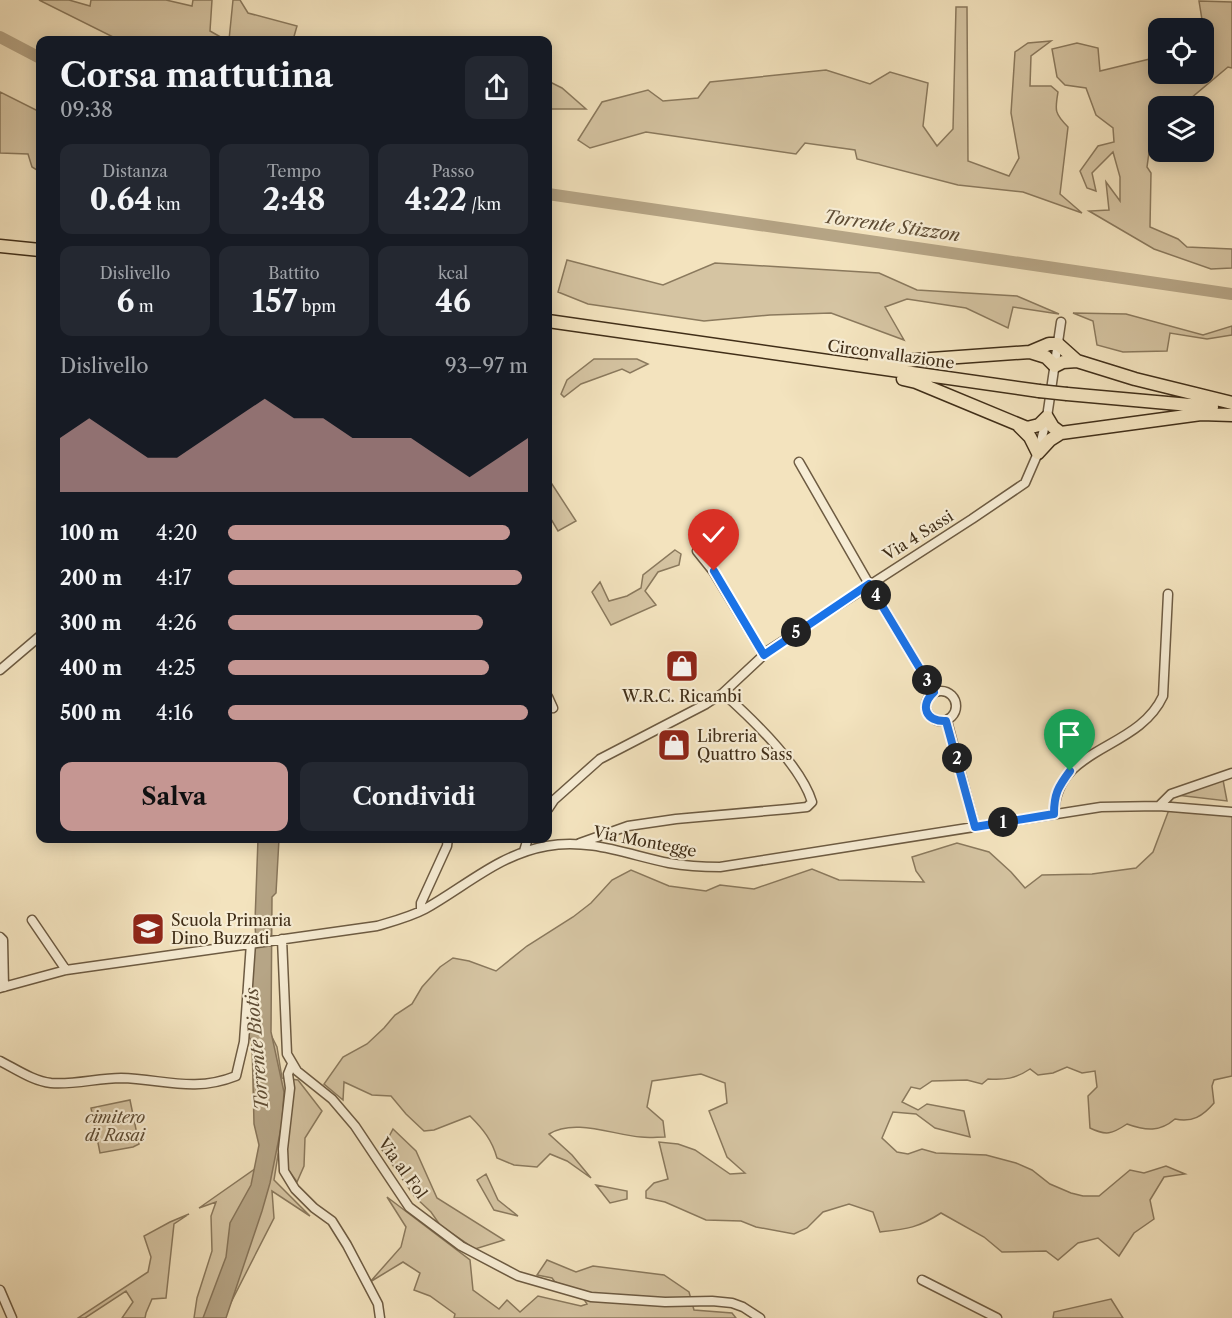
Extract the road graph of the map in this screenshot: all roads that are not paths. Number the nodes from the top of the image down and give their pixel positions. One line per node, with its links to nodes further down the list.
1 (0, 246): 2 (highway)
2 (36, 250)
3 (552, 322): 8 (highway, Circonvallazione)
4 (1061, 322): 5 (street, Via 4 Sassi)
5 (1058, 344): 6 (highway); 7 (highway); 9 (street, Via 4 Sassi)
6 (1030, 352): 8 (highway); 9 (highway)
7 (1077, 361): 9 (highway); 10 (highway)
8 (826, 362): 11 (highway, Circonvallazione, bridge); 14 (highway)
9 (1055, 366): 13 (street, Via 4 Sassi)
10 (1232, 403)
11 (1232, 409)
12 (1232, 416): 15 (highway)
13 (1047, 417): 14 (highway); 15 (highway); 16 (street, Via 4 Sassi)
14 (1018, 425): 16 (highway)
15 (1061, 433): 16 (highway)
16 (1038, 453): 19 (street, Via 4 Sassi)
17 (799, 462): 19 (street)
18 (697, 551): 22 (street)
19 (869, 584): 22 (street, Via 4 Sassi); 24 (street)
20 (1168, 594): 31 (street)
21 (36, 639): 23 (street)
22 (764, 655): 25 (street, Via 4 Sassi)
23 (0, 670)
24 (934, 692): 26 (street); 26 (street)
25 (723, 693): 28 (street, Via 4 Sassi); 35 (street)
26 (946, 721): 32 (street)
27 (1232, 773): 29 (street)
28 (552, 803)
29 (1159, 806): 30 (street, Via Montegge); 31 (street, Via Montegge)
30 (1232, 812)
31 (1054, 814): 32 (street, Via Montegge)
32 (975, 827): 35 (street, Via Montegge)
33 (447, 843): 37 (street)
34 (526, 843): 36 (street)
35 (577, 844): 36 (street, Via Montegge)
36 (524, 851): 37 (street, Via Montegge)
37 (422, 910): 40 (street, Via Montegge)
38 (32, 920): 42 (street)
39 (0, 937): 43 (street)
40 (282, 939): 41 (street, Via Montegge); 45 (street)
41 (259, 942): 42 (street, Via Montegge); 44 (street)
42 (66, 970): 43 (street, Via Montegge)
43 (2, 987)
44 (0, 1061)
45 (292, 1064): 49 (street); 50 (street, Via al Fol)
46 (922, 1280): 51 (street)
47 (0, 1290): 48 (street)
48 (12, 1318)
49 (380, 1318)
50 (760, 1318)
51 (997, 1318)

